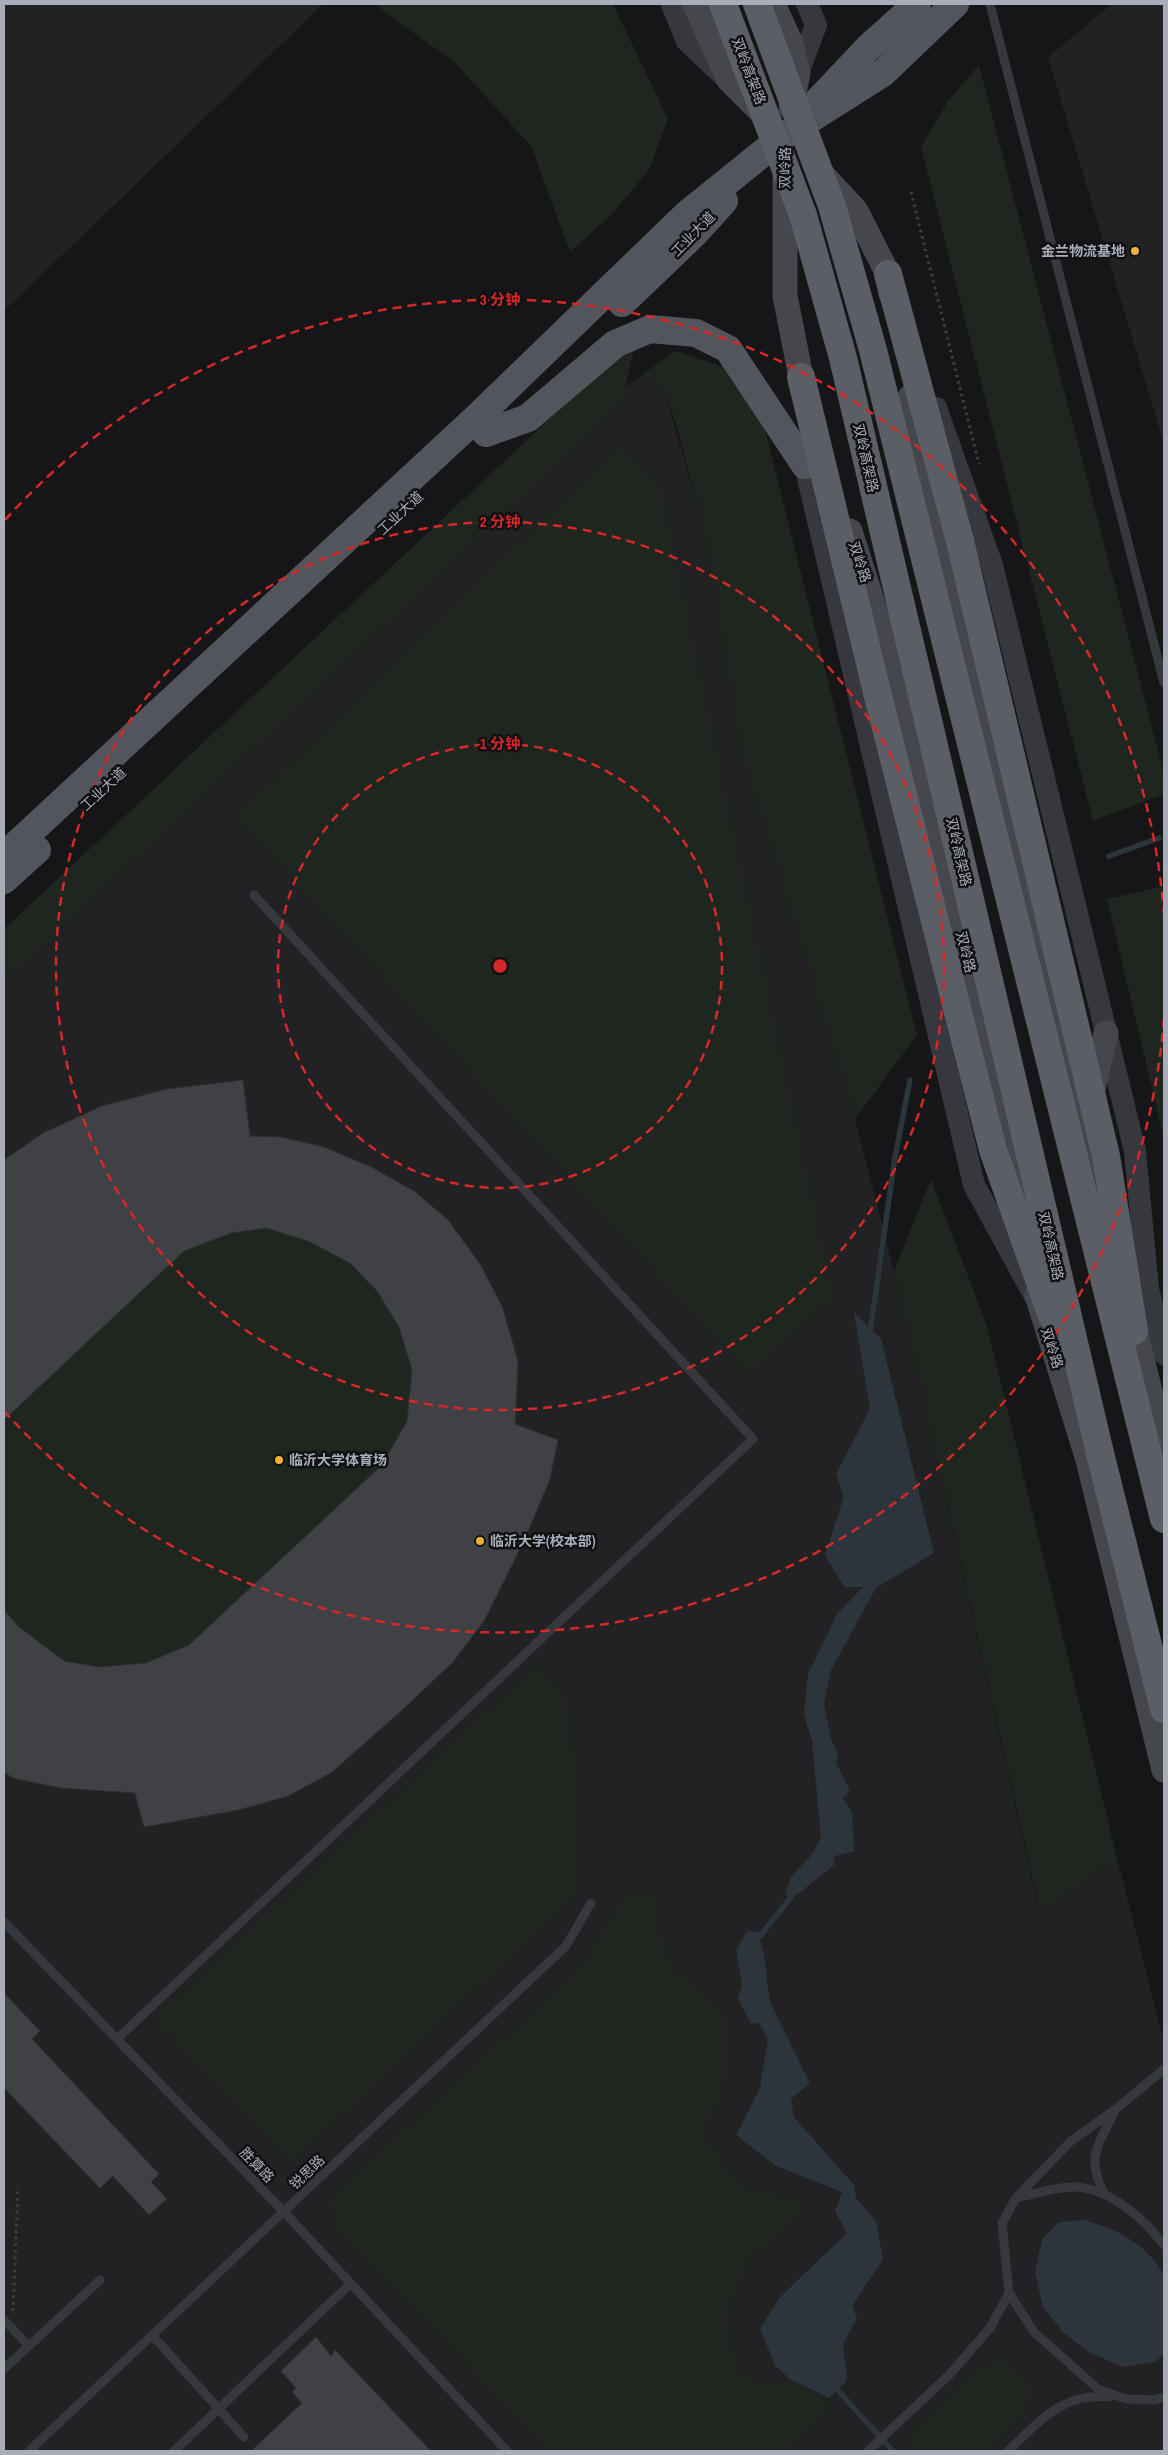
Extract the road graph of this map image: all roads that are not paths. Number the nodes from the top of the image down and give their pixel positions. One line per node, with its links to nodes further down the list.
1 (672, 4): 11 (street)
2 (695, 4): 11 (main road, 双岭路)
3 (723, 4): 26 (highway, 双岭高架路, bridge)
4 (757, 4): 27 (highway, bridge)
5 (773, 4): 10 (main road, 双岭路)
6 (808, 4): 10 (street)
7 (917, 4): 12 (main road, 工业大道)
8 (955, 4): 12 (main road, 工业大道)
9 (990, 4): 17 (lane)
10 (798, 73): 12 (main road, 双岭路)
11 (729, 80): 12 (main road, 双岭路)
12 (785, 135): 13 (main road, 双岭路); 14 (main road, 双岭路); 15 (main road, 工业大道); 18 (main road, 工业大道)
13 (888, 274): 21 (street); 22 (main road, 双岭路); 27 (highway, bridge)
14 (801, 377): 16 (street); 23 (main road, 双岭路); 26 (highway, bridge)
15 (486, 433): 16 (main road); 19 (main road, 工业大道)
16 (805, 465): 23 (street)
17 (1164, 683)
18 (4, 856)
19 (4, 880)
20 (254, 895): 32 (lane)
21 (1106, 1033): 22 (main road); 24 (street)
22 (1083, 1130): 25 (main road, 双岭路)
23 (1038, 1303): 29 (main road, 双岭路)
24 (1164, 1354)
25 (1164, 1447)
26 (1099, 1449): 28 (highway, 双岭高架路, bridge)
27 (1163, 1514)
28 (1164, 1709)
29 (1164, 1770)
30 (591, 1903): 37 (lane, 锐思路)
31 (4, 1922): 32 (lane, 胜算路)
32 (117, 2039): 37 (lane, 胜算路)
33 (1164, 2069): 34 (lane)
34 (1116, 2109): 35 (lane); 36 (lane)
35 (1105, 2195): 36 (lane); 38 (lane)
36 (1016, 2198): 41 (lane)
37 (284, 2213): 40 (lane, 胜算路); 43 (lane, 锐思路)
38 (1164, 2245)
39 (100, 2280): 44 (lane)
40 (350, 2284): 48 (lane); 52 (lane, 胜算路)
41 (1009, 2293): 47 (lane); 53 (lane)
42 (4, 2320): 44 (lane)
43 (153, 2336): 48 (lane); 50 (lane, 锐思路)
44 (28, 2346): 45 (lane)
45 (4, 2369)
46 (1164, 2397): 47 (lane)
47 (1126, 2399): 54 (lane)
48 (218, 2409): 49 (lane); 51 (lane)
49 (244, 2437)
50 (29, 2451)
51 (174, 2451)
52 (507, 2451)
53 (868, 2451)
54 (1008, 2451)

